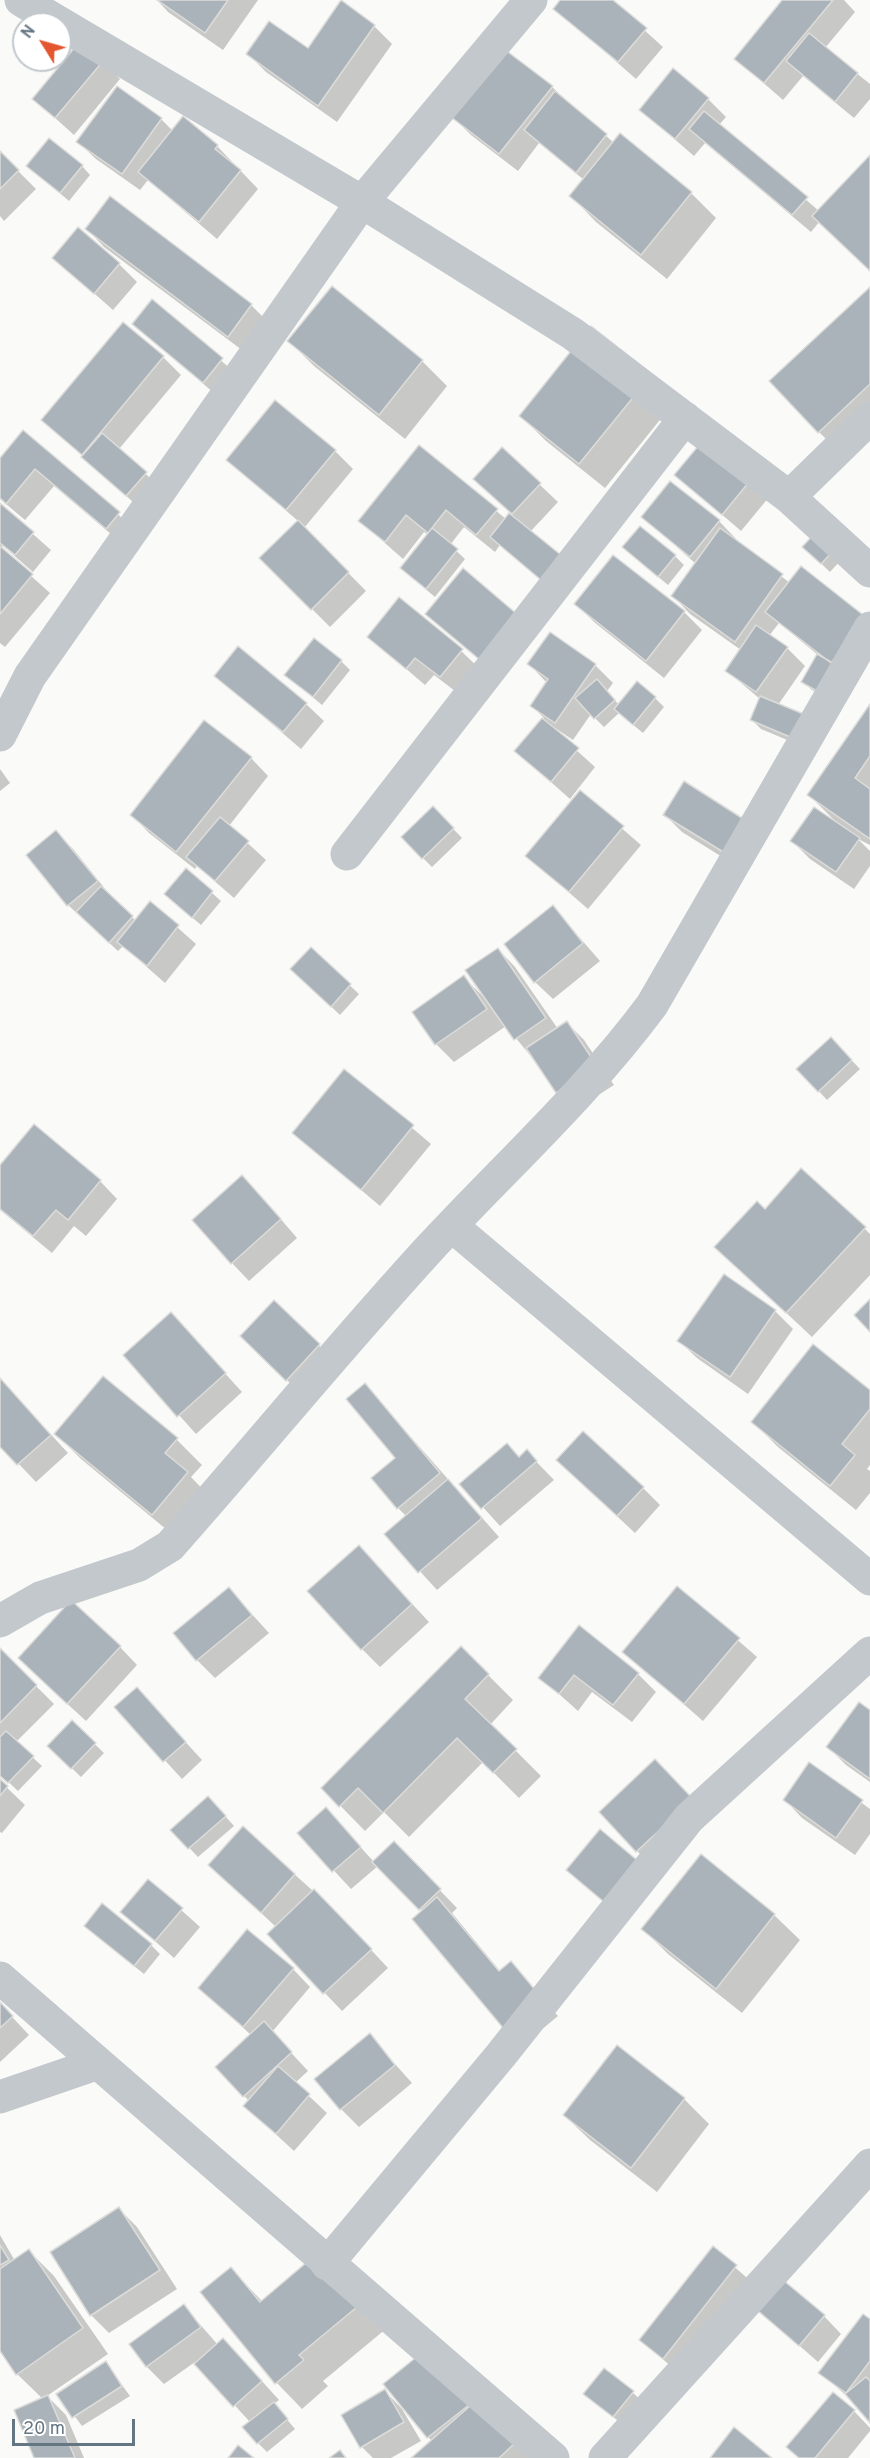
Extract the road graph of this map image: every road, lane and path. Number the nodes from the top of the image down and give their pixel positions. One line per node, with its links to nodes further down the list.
1 (21, 0): 3 (street)
2 (531, 0): 3 (street)
3 (362, 202): 4 (street); 9 (street)
4 (685, 418): 6 (street); 10 (street)
5 (870, 418): 6 (street)
6 (789, 497): 7 (street)
7 (870, 571)
8 (870, 628): 11 (street)
9 (0, 735)
10 (347, 854)
11 (452, 1226): 12 (street); 13 (street)
12 (870, 1579)
13 (0, 1621)
14 (870, 1653): 19 (street)
15 (0, 1978): 16 (street)
16 (96, 2064): 17 (street); 19 (street)
17 (0, 2097)
18 (870, 2165): 21 (street)
19 (327, 2264): 20 (street)
20 (553, 2458)
21 (605, 2458)

